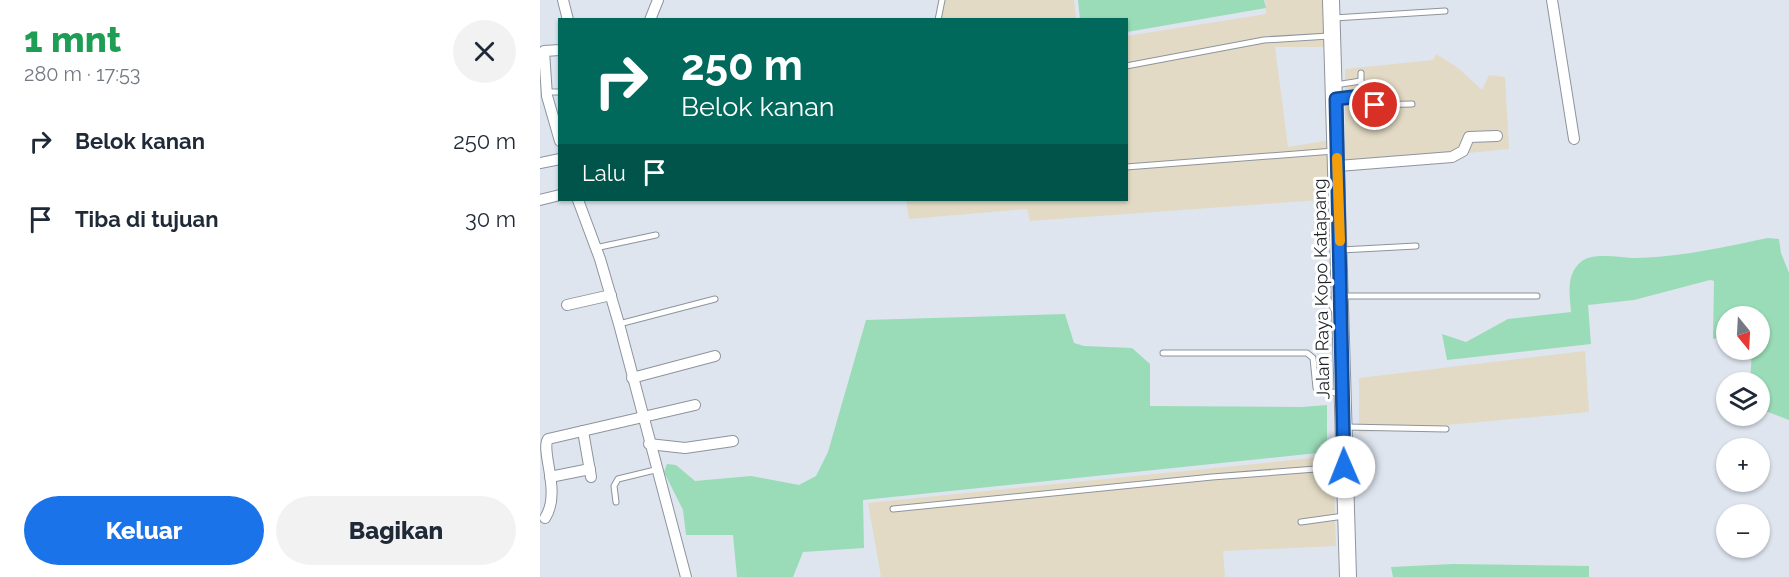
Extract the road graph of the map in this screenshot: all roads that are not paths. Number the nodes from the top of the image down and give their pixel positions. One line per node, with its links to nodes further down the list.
1 (563, 0): 7 (street)
2 (658, 0): 8 (street)
3 (942, 0): 9 (lane)
4 (1331, 0): 10 (main road, Jalan Raya Kopo Katapang)
5 (1552, 0): 24 (street)
6 (1445, 11): 10 (lane)
7 (568, 18)
8 (651, 18)
9 (938, 18)
10 (1332, 18): 11 (main road, Jalan Raya Kopo Katapang)
11 (1333, 36): 14 (lane); 19 (main road, Jalan Raya Kopo Katapang)
12 (542, 50): 13 (street); 17 (street)
13 (558, 50)
14 (1128, 66)
15 (1361, 73): 16 (lane)
16 (1361, 81): 19 (lane); 20 (lane)
17 (546, 92): 18 (lane); 22 (street)
18 (558, 92)
19 (1336, 92): 20 (lane); 25 (main road, Jalan Raya Kopo Katapang)
20 (1361, 96): 21 (lane)
21 (1412, 104)
22 (558, 134)
23 (1497, 136): 25 (street)
24 (1574, 139)
25 (1337, 158): 28 (lane); 35 (main road, Jalan Raya Kopo Katapang)
26 (558, 160): 27 (street)
27 (540, 164)
28 (1128, 166)
29 (558, 196): 30 (street)
30 (540, 200)
31 (578, 201): 34 (street)
32 (656, 235): 34 (lane)
33 (1416, 246): 35 (lane)
34 (596, 248): 36 (street)
35 (1340, 250): 37 (main road, Jalan Raya Kopo Katapang)
36 (611, 295): 40 (street); 41 (street)
37 (1334, 296): 38 (lane); 45 (main road, Jalan Raya Kopo Katapang)
38 (1537, 296)
39 (715, 299): 41 (lane)
40 (567, 305)
41 (619, 324): 44 (street)
42 (1163, 353): 45 (lane)
43 (715, 356): 44 (street)
44 (632, 378): 47 (street)
45 (1343, 394): 48 (main road, Jalan Raya Kopo Katapang)
46 (695, 405): 47 (street)
47 (642, 418): 50 (street); 52 (street)
48 (1343, 427): 49 (lane); 53 (main road, Jalan Raya Kopo Katapang)
49 (1446, 429)
50 (583, 431): 55 (street); 55 (street)
51 (732, 441): 52 (street)
52 (649, 444): 54 (street)
53 (1344, 467): 57 (lane); 58 (main road, Jalan Raya Kopo Katapang)
54 (655, 470): 56 (lane); 61 (street)
55 (550, 477): 59 (street)
56 (616, 502)
57 (893, 509)
58 (1346, 515): 60 (lane); 62 (main road, Jalan Raya Kopo Katapang)
59 (545, 518)
60 (1301, 522)
61 (686, 577)
62 (1348, 577)

